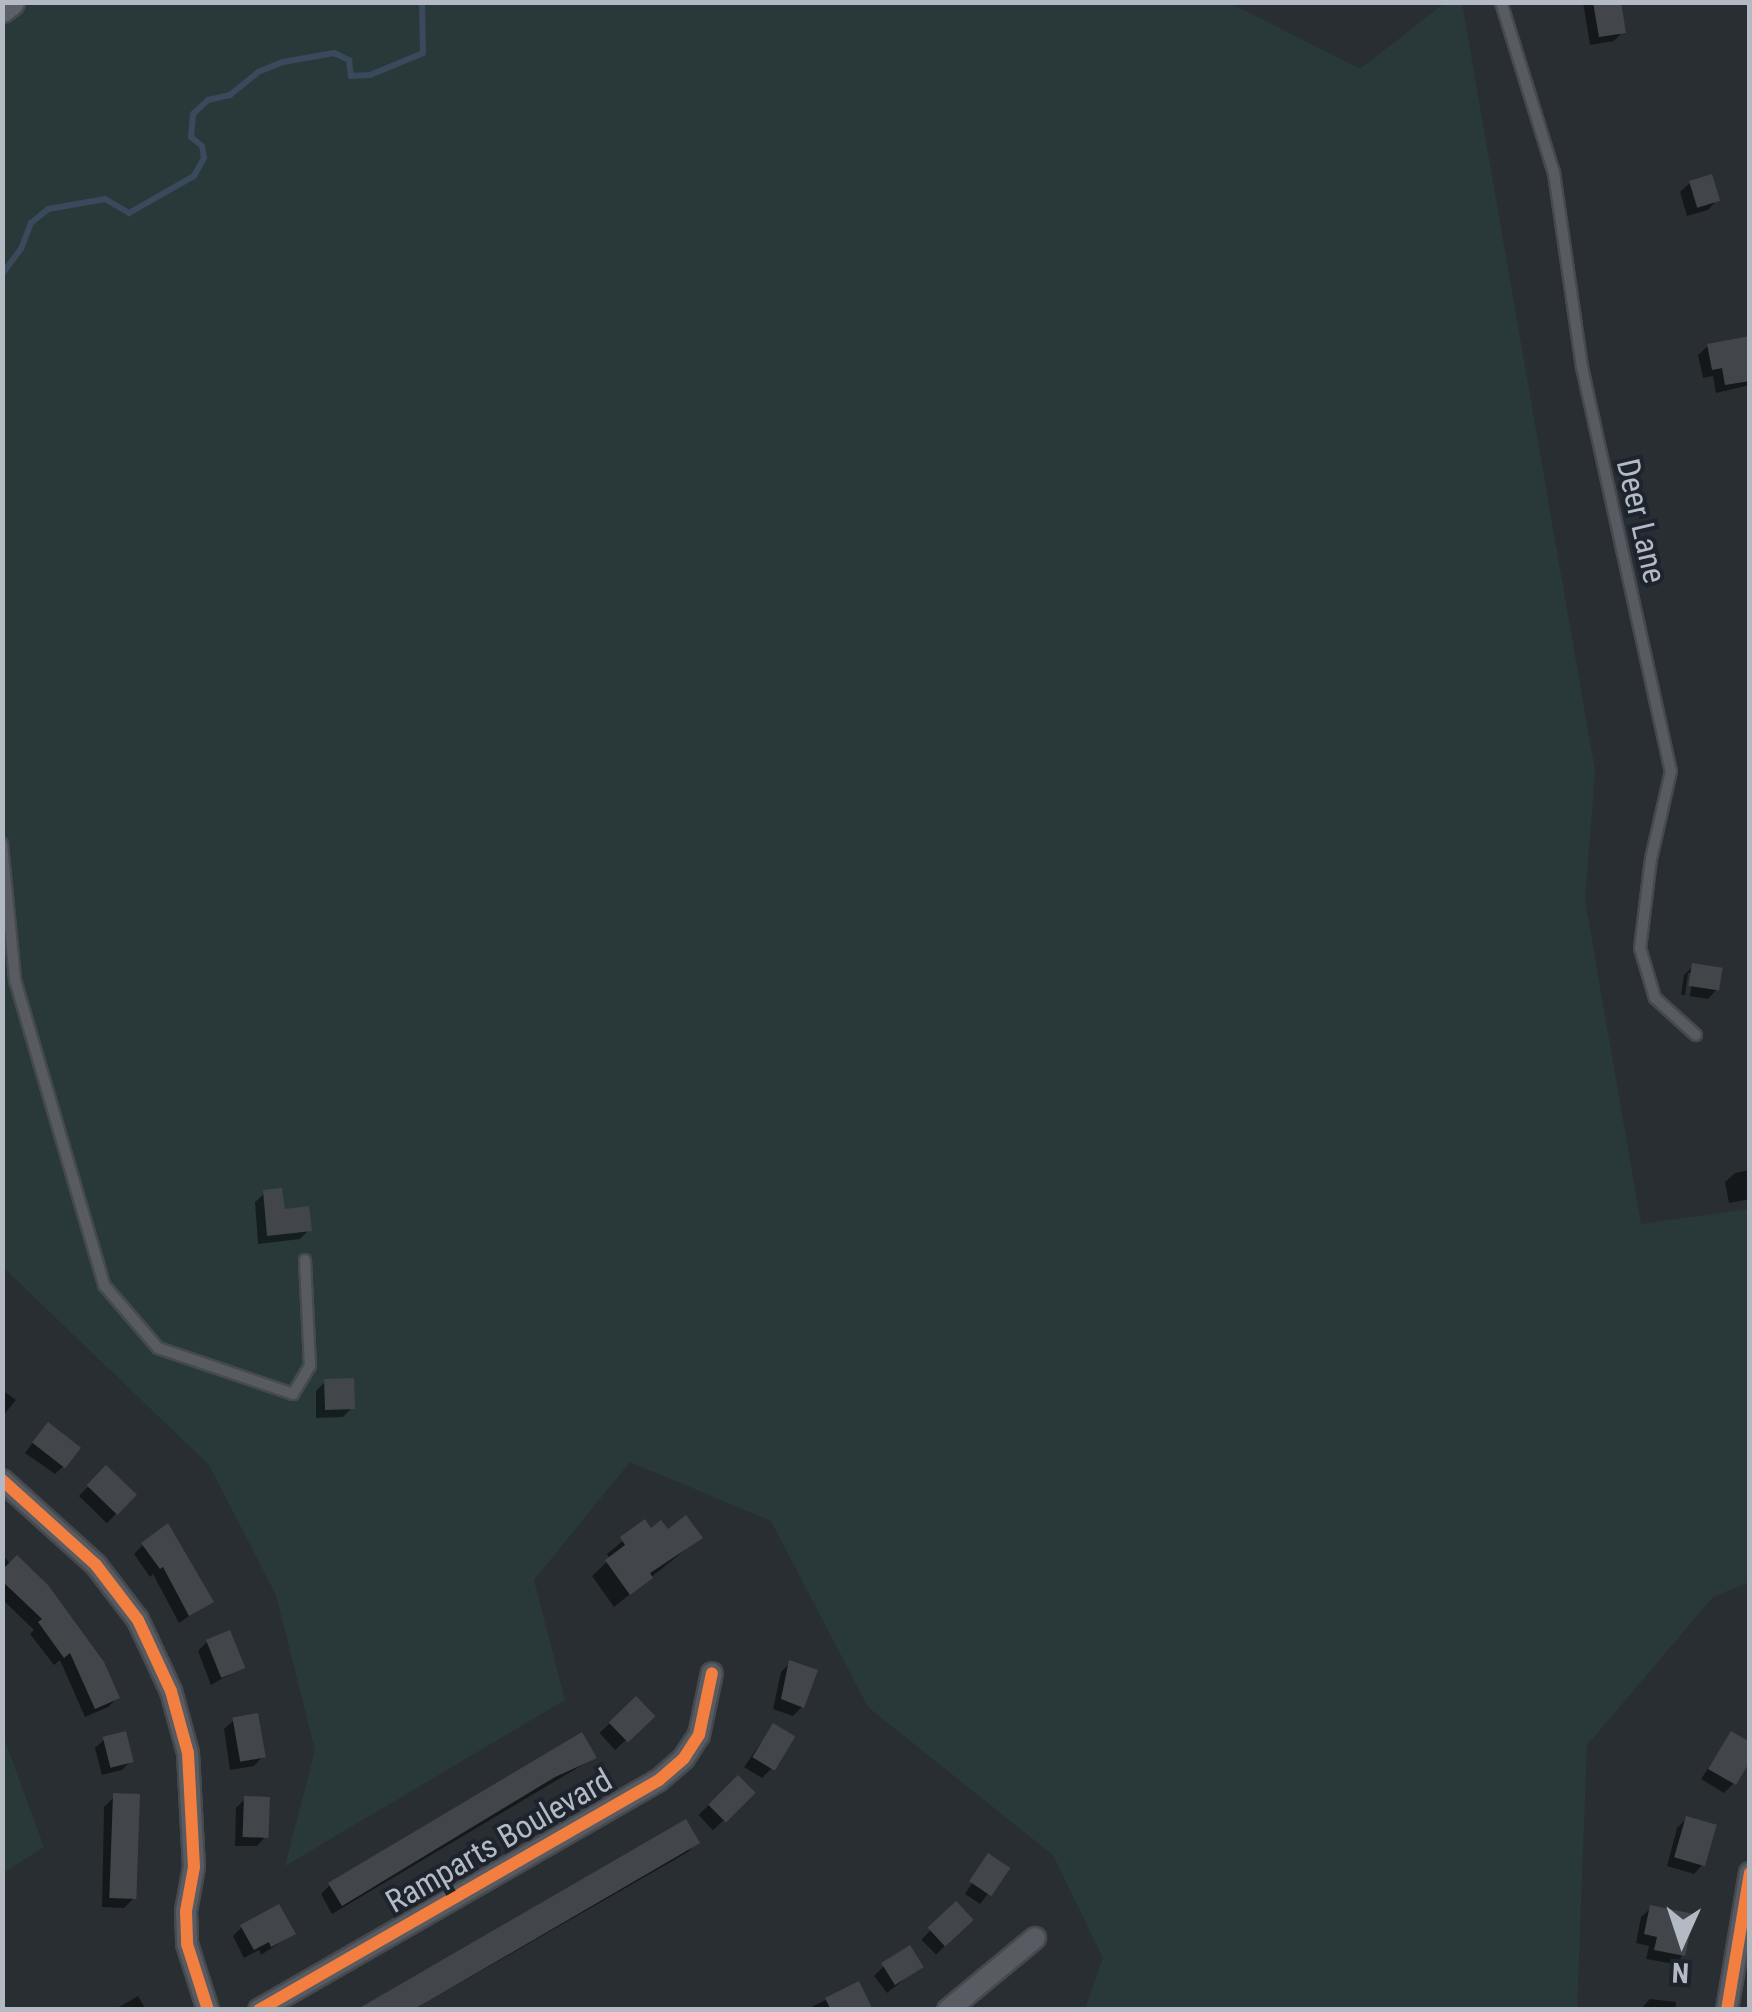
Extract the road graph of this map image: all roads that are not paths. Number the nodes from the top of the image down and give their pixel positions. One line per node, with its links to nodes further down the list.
1 (10, 2): 3 (street)
2 (1501, 2): 5 (lane, Deer Lane)
3 (2, 8)
4 (2, 844): 6 (lane)
5 (1696, 1034)
6 (306, 1260)
7 (2, 1480): 11 (street)
8 (712, 1673): 12 (street, Ramparts Boulevard)
9 (1750, 1873): 14 (street)
10 (1034, 1938): 13 (street)
11 (208, 2010)
12 (259, 2010)
13 (948, 2010)
14 (1728, 2010)

